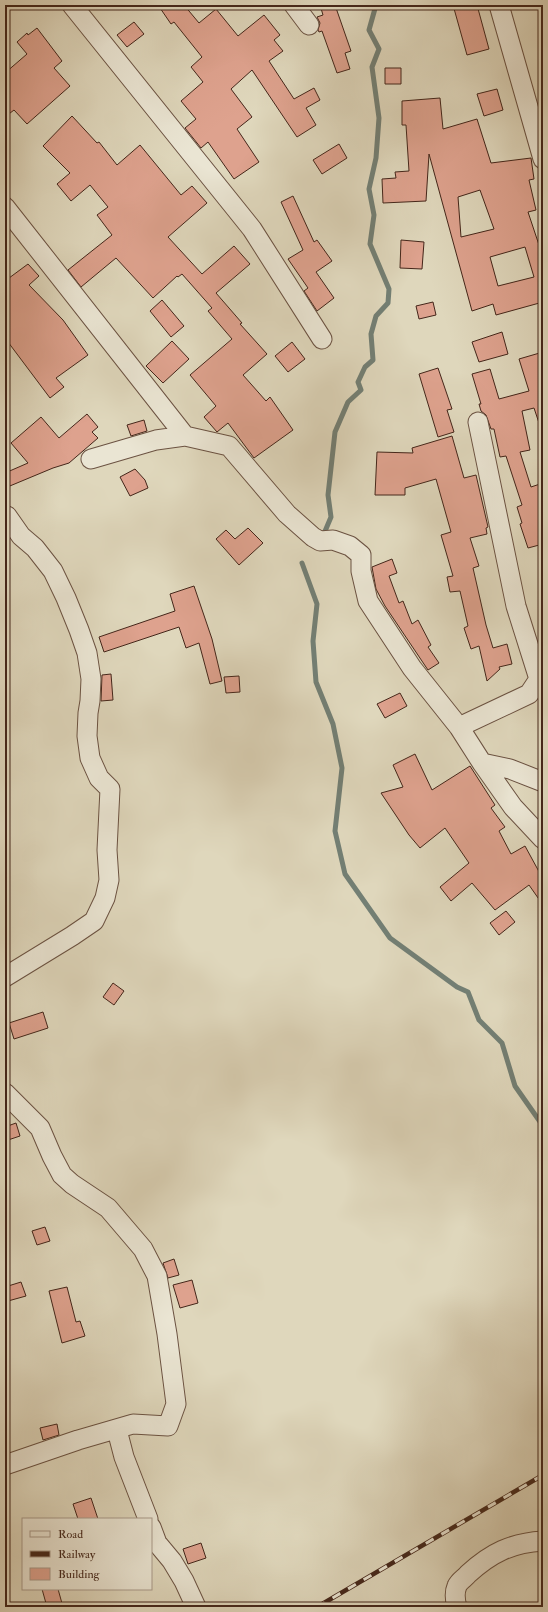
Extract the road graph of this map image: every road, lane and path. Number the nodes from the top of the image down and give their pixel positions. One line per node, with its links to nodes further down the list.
1 (72, 5): 7 (street)
2 (294, 5): 4 (street)
3 (499, 5): 5 (street)
4 (309, 25)
5 (543, 159)
6 (5, 207): 9 (street)
7 (322, 339)
8 (478, 422): 12 (street)
9 (184, 436): 10 (street); 13 (street)
10 (91, 460)
11 (5, 517): 17 (street)
12 (541, 675): 13 (street)
13 (459, 727): 14 (street)
14 (482, 763): 15 (street); 16 (street)
15 (543, 782)
16 (543, 839)
17 (5, 977)
18 (5, 1093): 19 (street)
19 (117, 1430): 20 (street); 21 (street)
20 (5, 1465)
21 (148, 1518)
22 (152, 1530): 24 (street)
23 (543, 1541): 25 (street)
24 (196, 1607)
25 (456, 1607)

